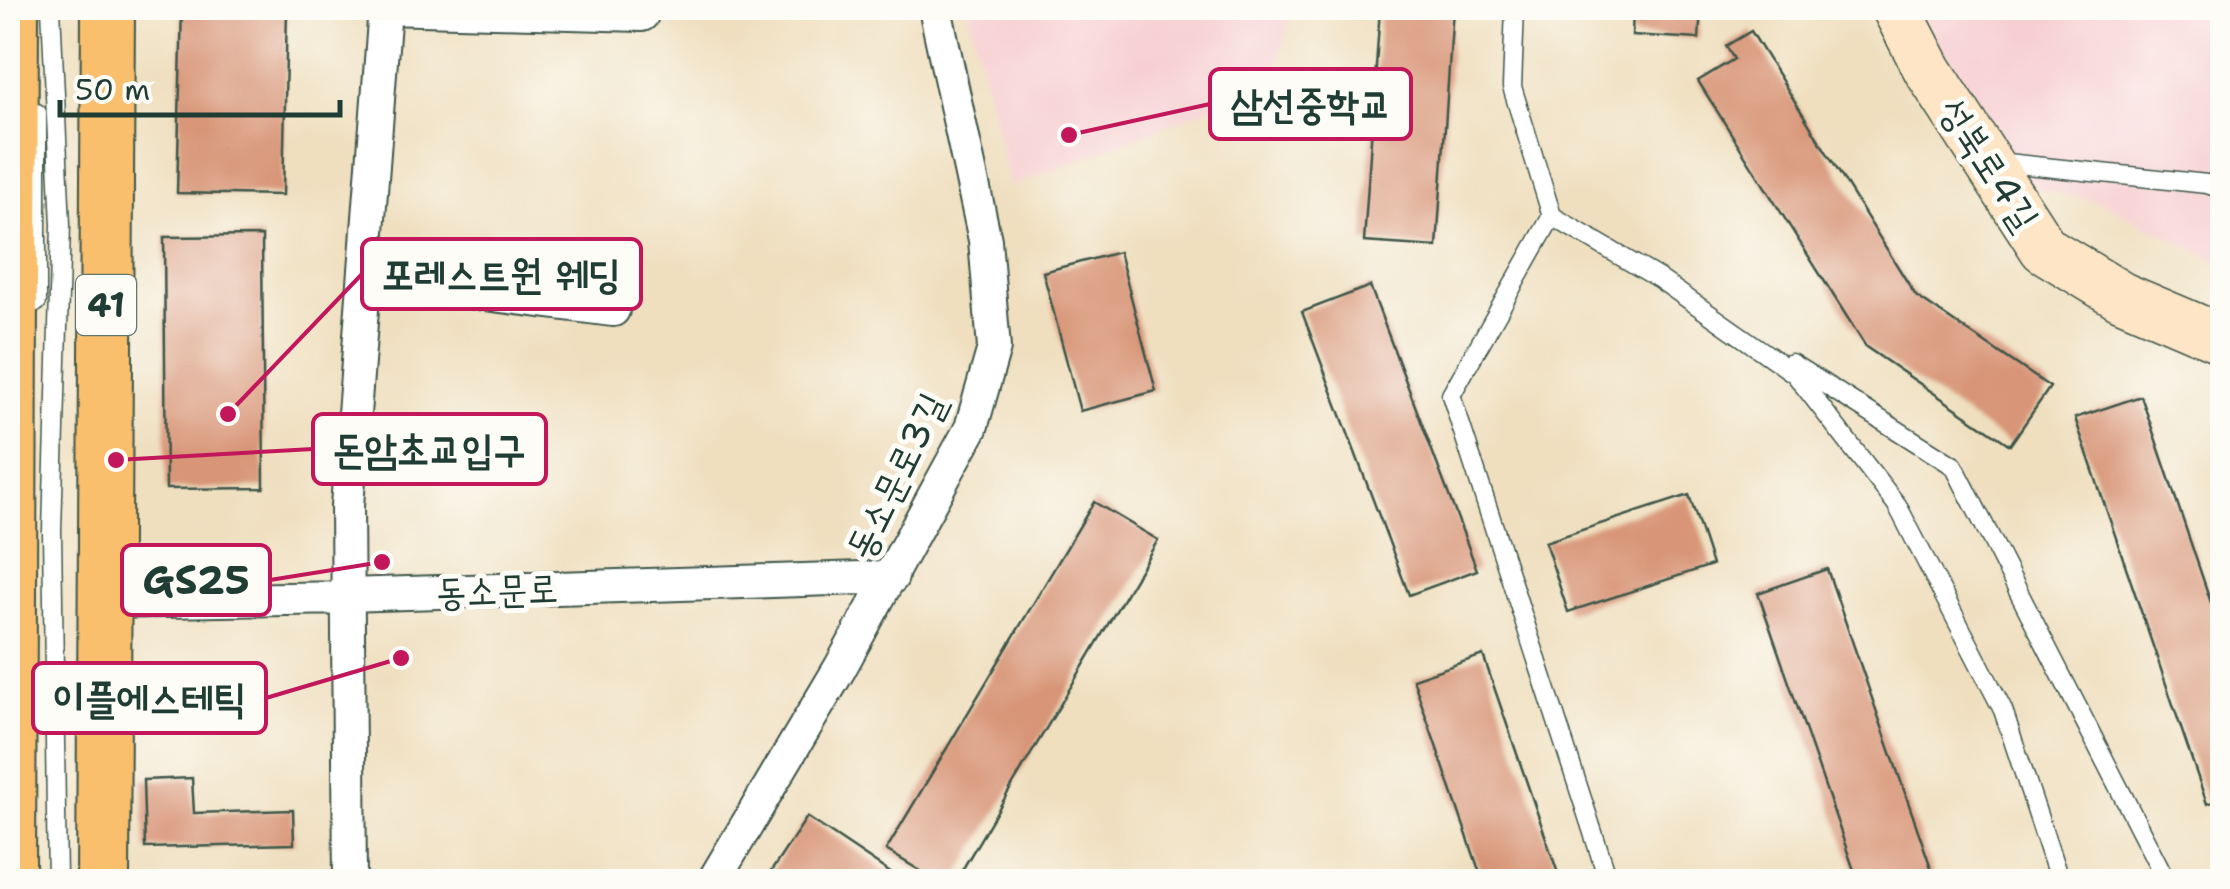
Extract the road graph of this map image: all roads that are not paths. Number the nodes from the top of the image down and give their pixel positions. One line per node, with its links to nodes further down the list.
1 (12, 8): 13 (main road)
2 (34, 8): 17 (lane)
3 (52, 8): 23 (lane)
4 (108, 8): 21 (main road, 41)
5 (385, 8): 9 (street); 15 (street)
6 (935, 8): 19 (street, 동소문로3길)
7 (1515, 8): 12 (lane)
8 (1896, 8): 10 (street, 성북로4길)
9 (642, 14)
10 (1987, 161): 11 (lane); 18 (street, 성북로4길)
11 (2222, 189)
12 (1552, 216): 14 (lane); 27 (lane)
13 (9, 223): 22 (main road)
14 (1658, 278): 28 (lane); 29 (lane)
15 (365, 279): 16 (street); 20 (street)
16 (613, 310)
17 (36, 312)
18 (2222, 339)
19 (892, 576): 20 (street, 동소문로); 26 (street, 동소문로3길)
20 (348, 595): 21 (street, 동소문로); 25 (street)
21 (104, 602): 24 (main road, 41)
22 (9, 882)
23 (57, 882)
24 (102, 882)
25 (350, 882)
26 (714, 882)
27 (1609, 882)
28 (2060, 882)
29 (2167, 882)

